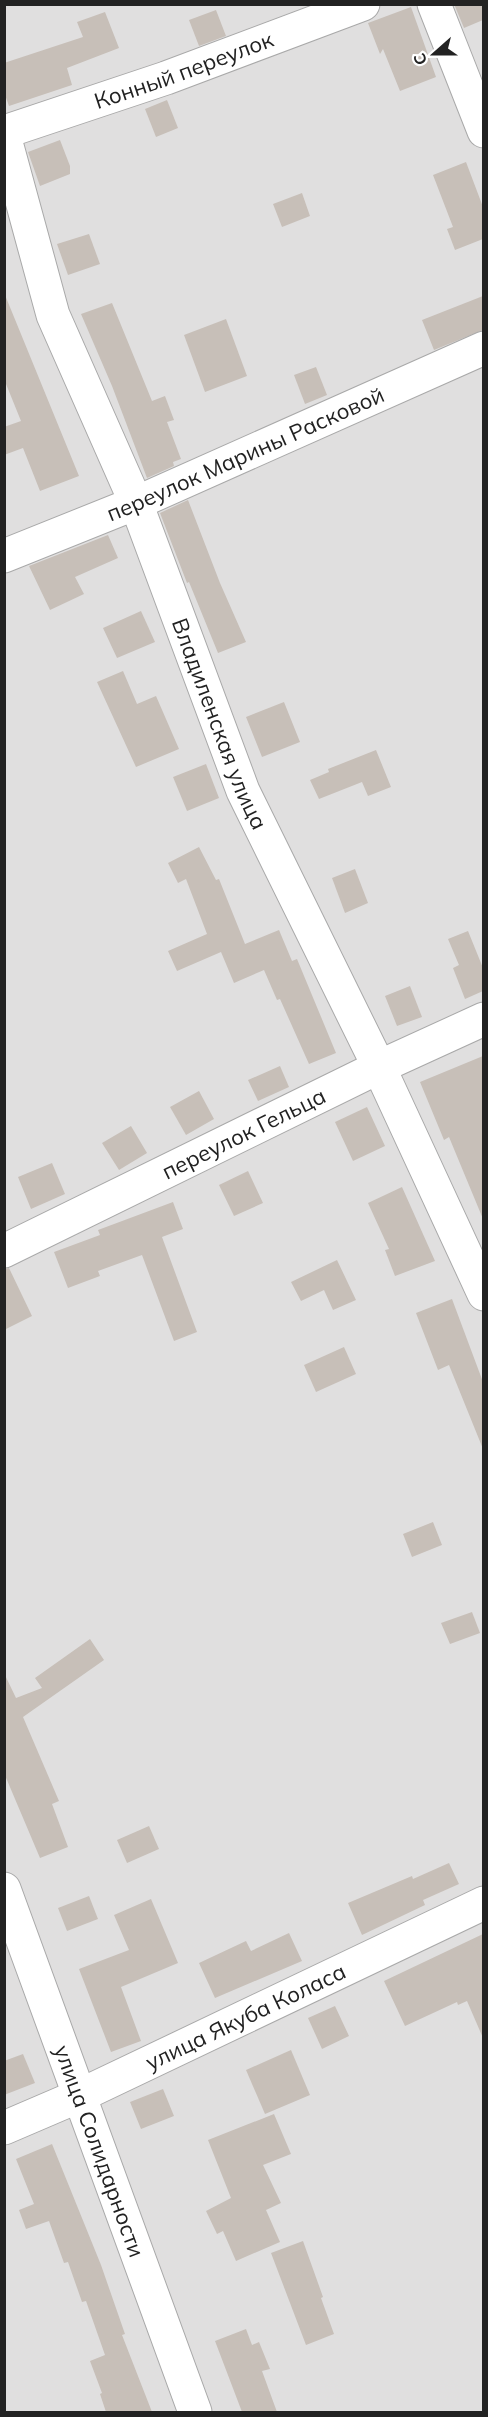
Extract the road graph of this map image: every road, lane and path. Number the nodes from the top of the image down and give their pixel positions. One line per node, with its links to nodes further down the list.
1 (363, 4): 4 (street, Конный переулок)
2 (434, 4): 3 (street)
3 (483, 131)
4 (4, 133): 6 (street, Владиленская улица)
5 (483, 348): 6 (street, переулок Марины Расковой)
6 (136, 503): 7 (street, переулок Марины Расковой); 9 (street, Владиленская улица)
7 (4, 556)
8 (483, 1018): 9 (street, переулок Гельца)
9 (379, 1067): 10 (street, переулок Гельца); 11 (street, Владиленская улица)
10 (4, 1251)
11 (483, 1294)
12 (4, 1889): 14 (street, улица Солидарности)
13 (483, 1903): 14 (street, улица Якуба Коласа)
14 (81, 2095): 15 (street, улица Якуба Коласа); 16 (street, улица Солидарности)
15 (4, 2128)
16 (195, 2412)

